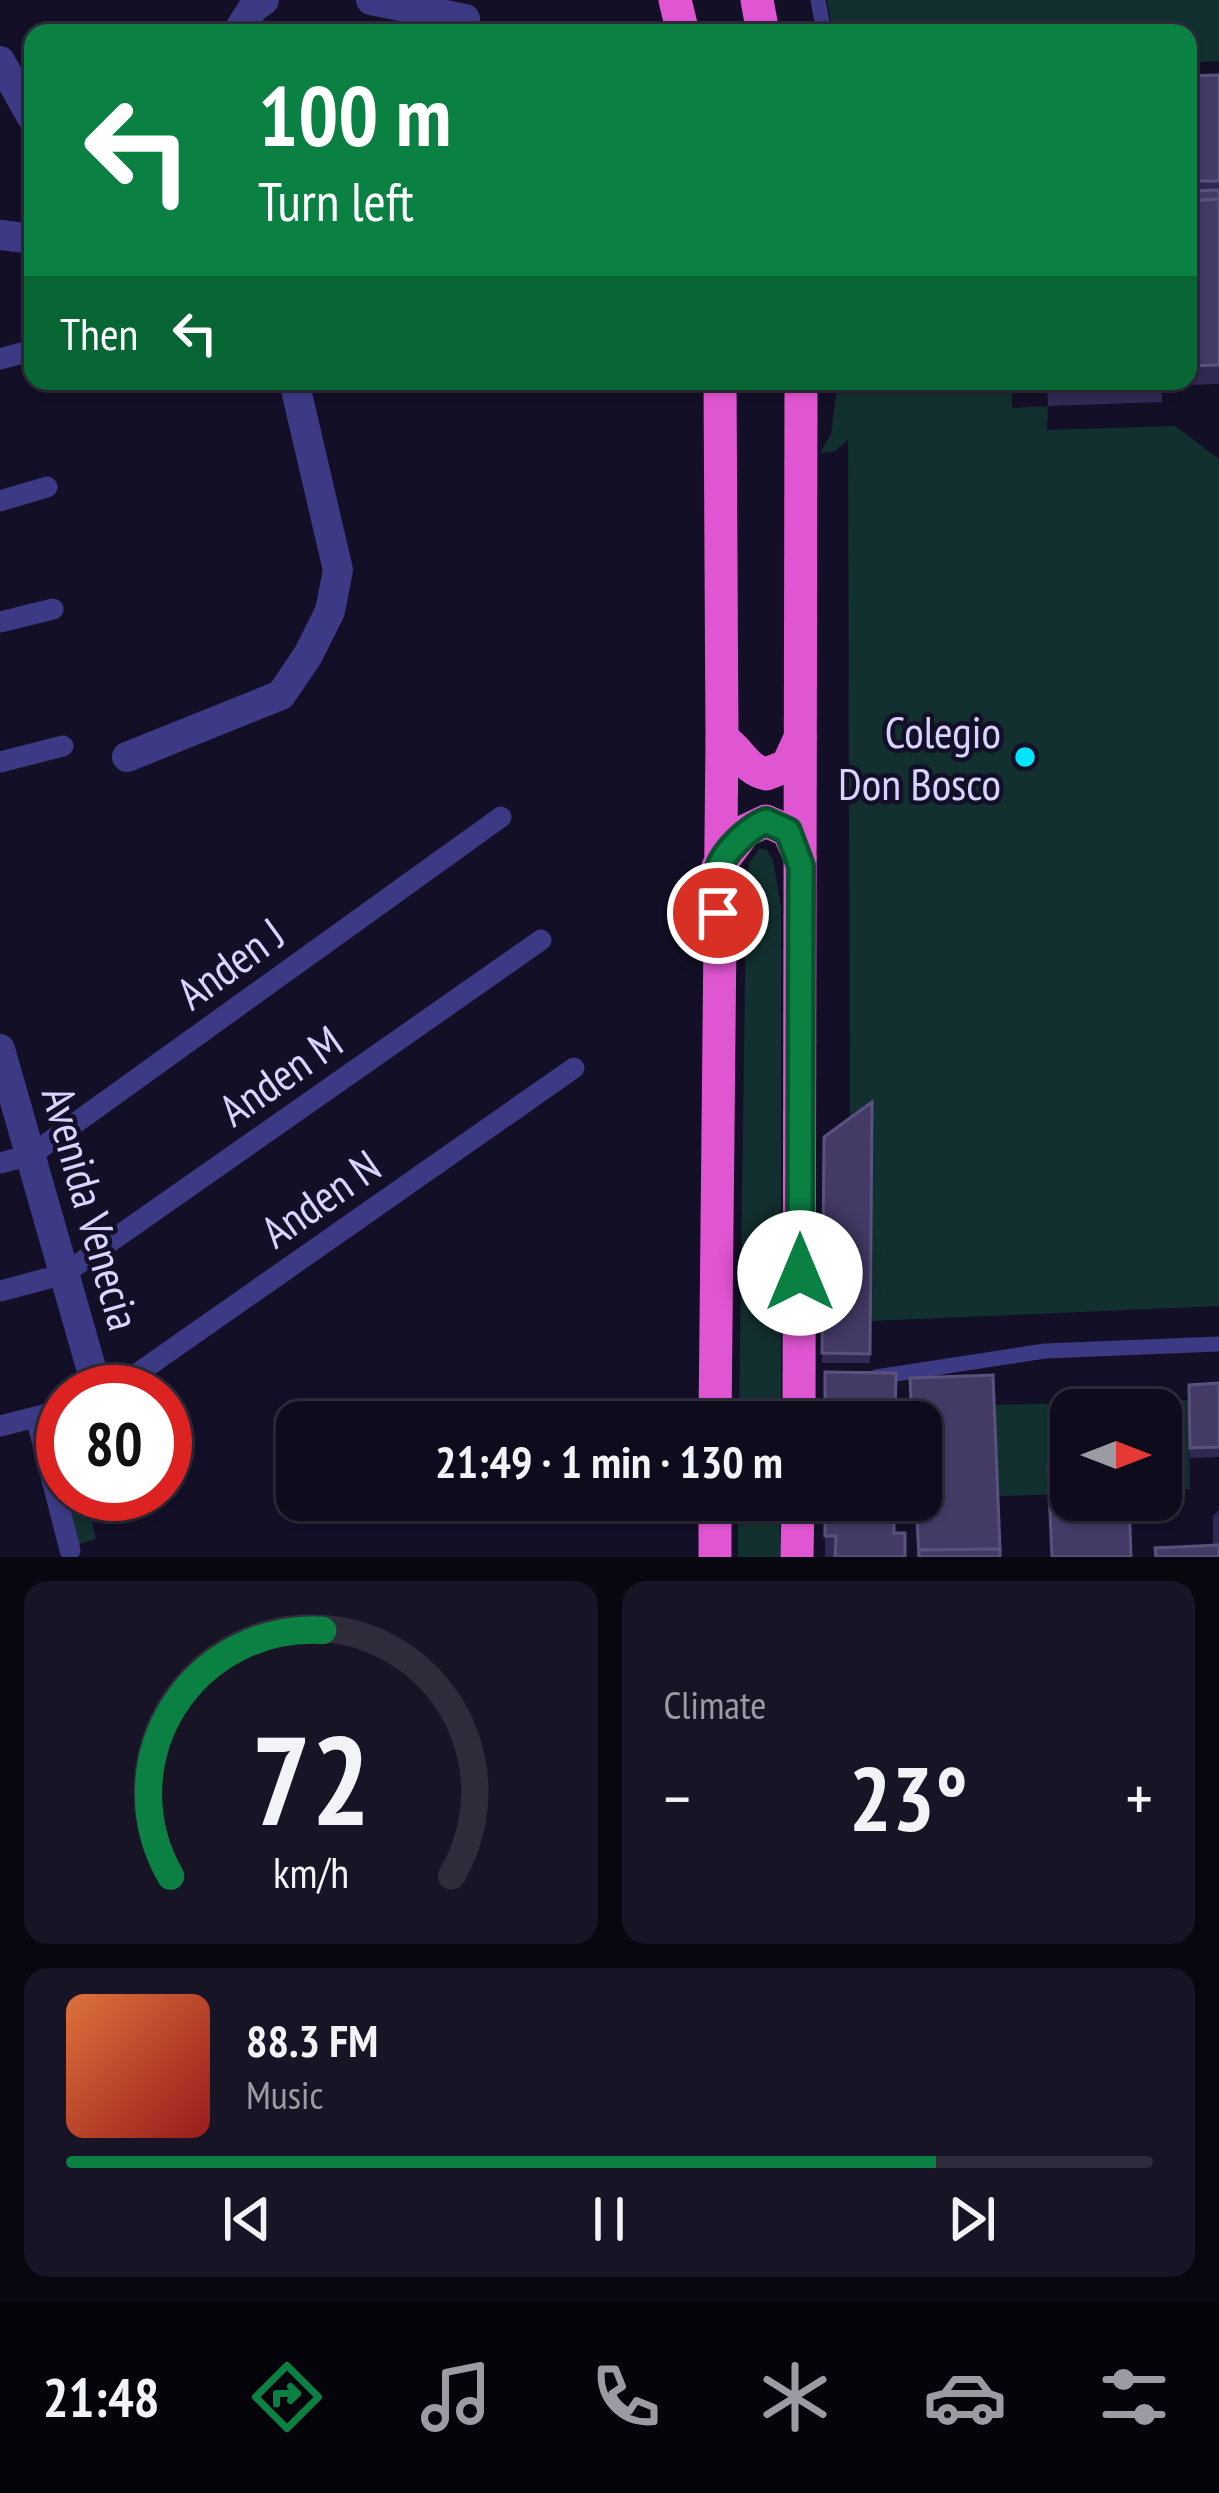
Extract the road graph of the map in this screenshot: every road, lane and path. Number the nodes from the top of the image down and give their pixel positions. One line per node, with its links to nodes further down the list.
1 (264, 0): 4 (street)
2 (371, 0): 3 (street)
3 (466, 17)
4 (243, 24)
5 (0, 62): 6 (street)
6 (24, 103)
7 (296, 390): 17 (street)
8 (720, 390): 15 (highway)
9 (801, 390): 14 (highway)
10 (46, 488): 11 (street)
11 (0, 501)
12 (53, 609): 13 (street)
13 (0, 622)
14 (801, 732): 15 (highway); 20 (highway)
15 (722, 739): 21 (highway)
16 (63, 746): 18 (street)
17 (127, 757)
18 (0, 762)
19 (501, 817): 25 (street, Anden J)
20 (801, 866): 21 (highway); 34 (highway)
21 (718, 867): 33 (highway)
22 (542, 940): 27 (street, Anden M)
23 (0, 1048): 25 (street, Avenida Venecia)
24 (574, 1068): 31 (street, Anden N)
25 (31, 1155): 26 (street, Anden J); 27 (street, Avenida Venecia)
26 (0, 1163)
27 (64, 1274): 28 (street, Anden M); 30 (street, Avenida Venecia)
28 (0, 1292)
29 (1219, 1344): 32 (lane)
30 (90, 1365)
31 (150, 1365)
32 (854, 1379)
33 (716, 1401)
34 (805, 1401)
35 (36, 1417): 36 (street)
36 (0, 1426)
37 (63, 1521): 40 (street)
38 (715, 1521): 41 (highway)
39 (798, 1521): 42 (highway)
40 (70, 1550)
41 (715, 1557)
42 (797, 1557)

